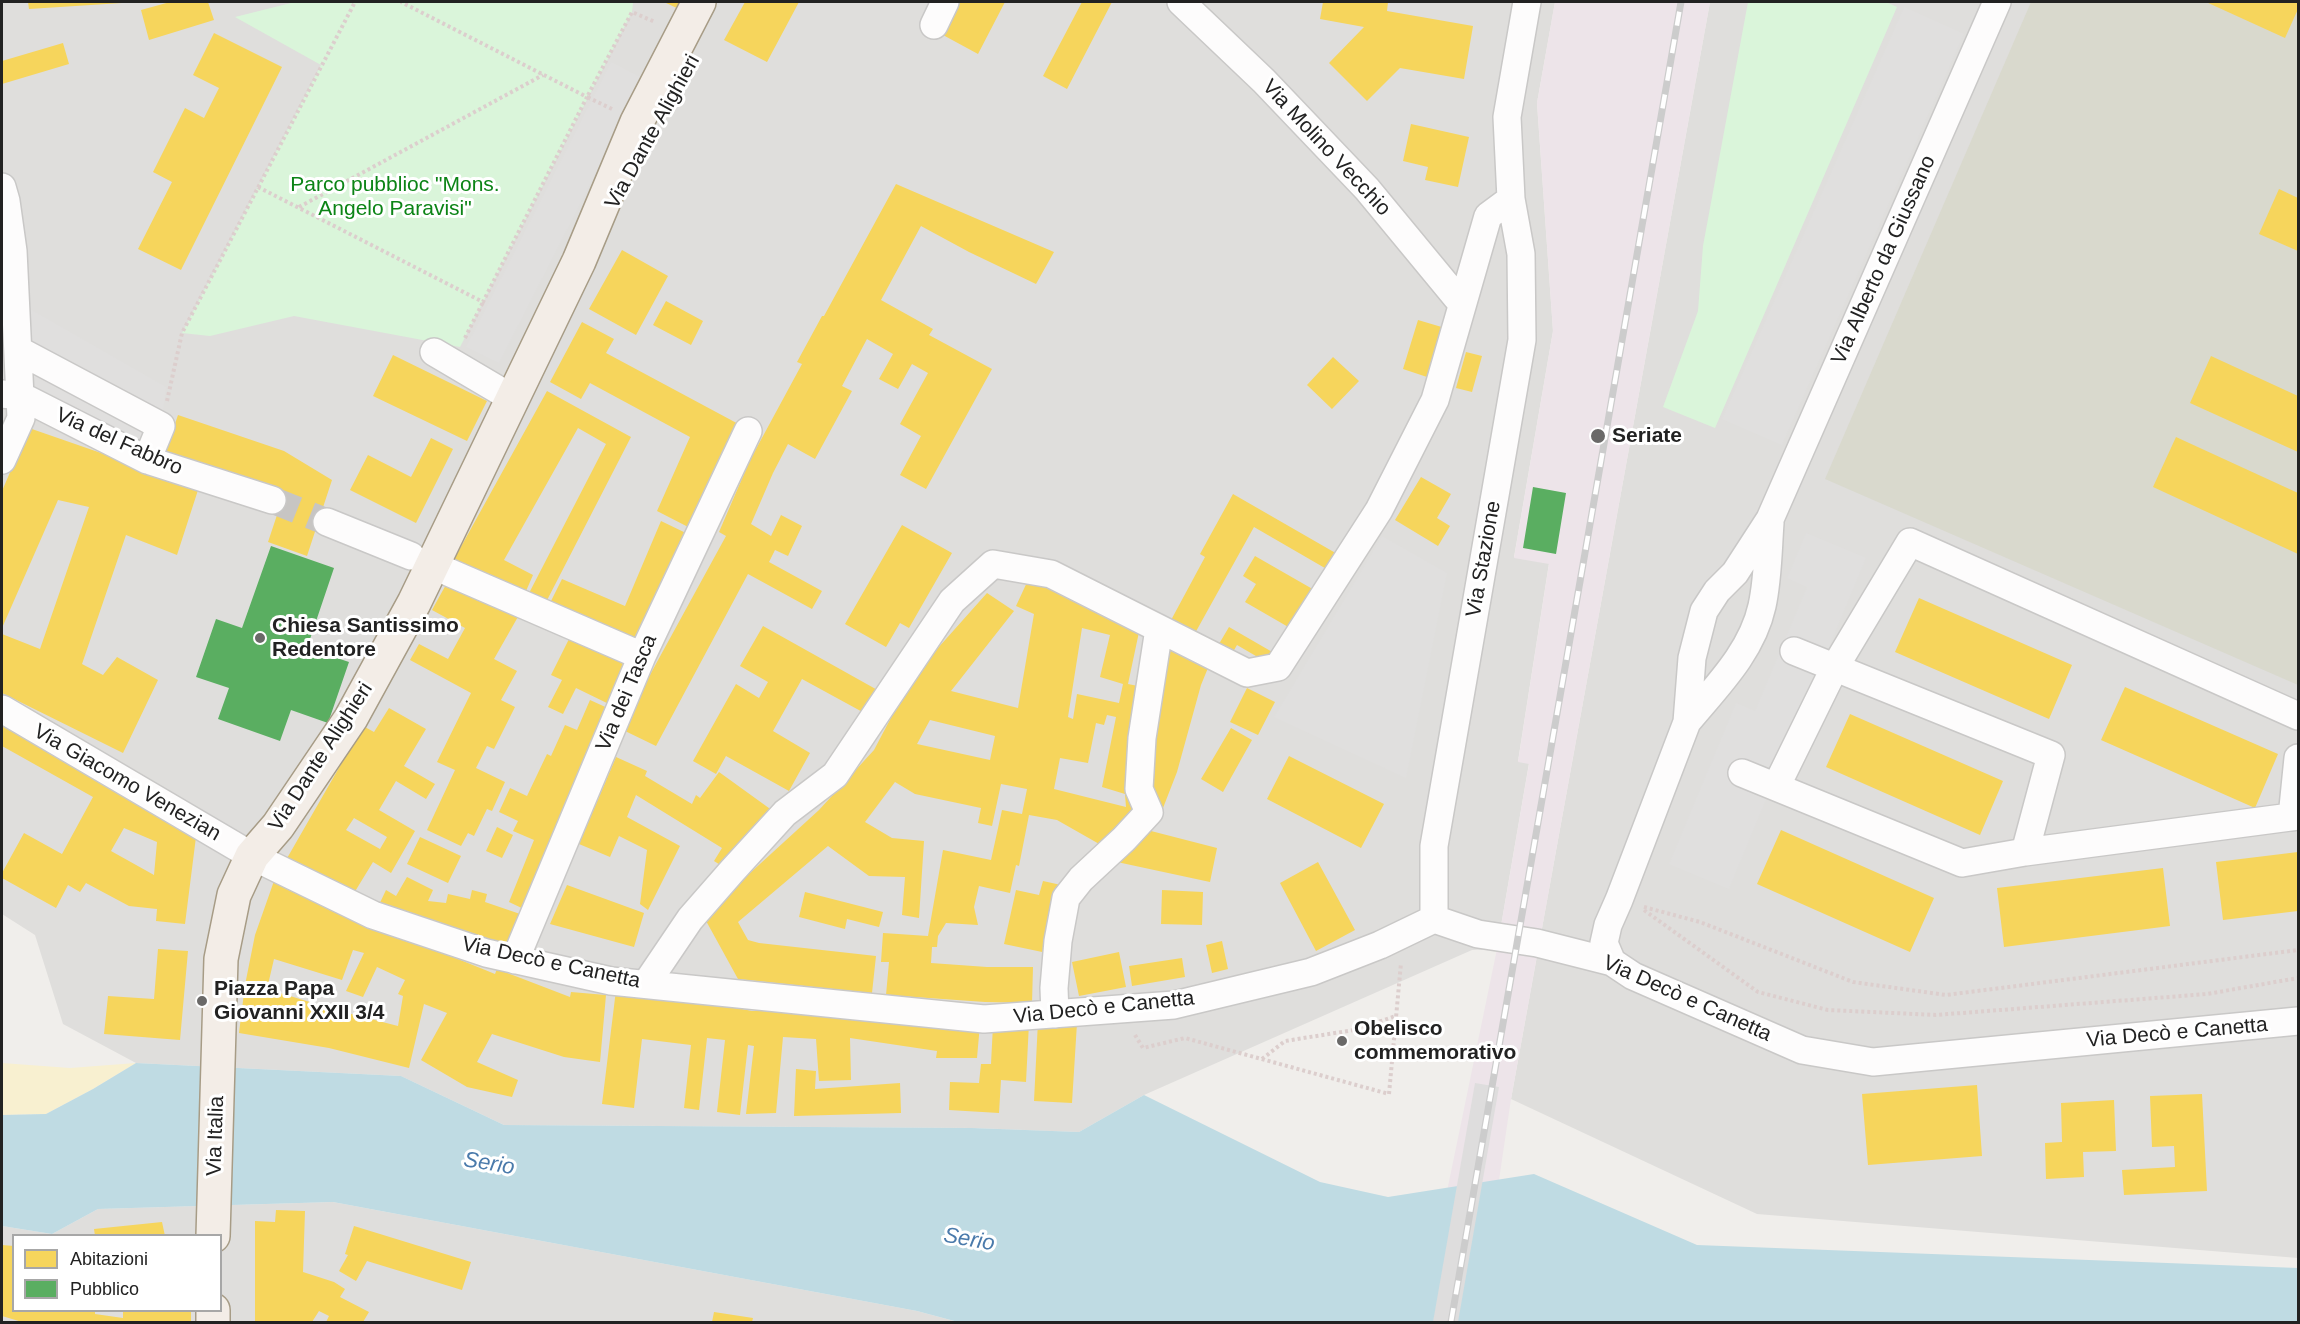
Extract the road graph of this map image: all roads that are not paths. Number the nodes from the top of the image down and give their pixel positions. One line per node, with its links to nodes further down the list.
1 (699, 2): 8 (main road, Via Dante Alighieri)
2 (724, 2): 8 (main road, Via Dante Alighieri)
3 (1181, 2): 9 (street, Via Molino Vecchio)
4 (1527, 2): 7 (street, Via Stazione)
5 (1997, 2): 18 (street, Via Alberto da Giussano)
6 (2, 187): 10 (street)
7 (1511, 199): 9 (street); 38 (street, Via Stazione)
8 (579, 261): 13 (main road, Via Dante Alighieri)
9 (1462, 304): 23 (street)
10 (18, 350): 12 (street); 16 (street)
11 (443, 358): 13 (street)
12 (11, 395): 15 (street); 16 (street, Via del Fabbro)
13 (512, 398): 20 (main road, Via Dante Alighieri)
14 (748, 431): 25 (street, Via dei Tasca)
15 (2, 460)
16 (147, 460): 17 (street, Via del Fabbro)
17 (272, 500)
18 (1770, 519): 21 (street); 22 (street)
19 (327, 522): 20 (street)
20 (422, 561): 25 (street); 37 (main road, Via Dante Alighieri)
21 (1735, 573): 22 (street); 26 (street)
22 (1765, 584): 28 (street)
23 (1159, 629): 41 (street); 42 (street)
24 (1794, 651): 27 (street)
25 (642, 656): 39 (street, Via dei Tasca)
26 (1692, 658): 28 (street); 31 (street)
27 (1835, 668): 30 (street); 34 (street); 36 (street)
28 (1725, 676): 31 (street)
29 (2, 709): 37 (street, Via Giacomo Venezian)
30 (2298, 716)
31 (1687, 722): 40 (street)
32 (2298, 758): 35 (street)
33 (1742, 773): 34 (street)
34 (1776, 787): 36 (street)
35 (2295, 816): 36 (street)
36 (2025, 852)
37 (252, 856): 39 (street, Via Decò e Canetta); 44 (main road, Via Dante Alighieri)
38 (1434, 919): 40 (street, Via Decò e Canetta); 42 (street, Via Decò e Canetta)
39 (515, 960): 41 (street, Via Decò e Canetta)
40 (1612, 962): 43 (street, Via Decò e Canetta)
41 (646, 984): 42 (street, Via Decò e Canetta)
42 (1055, 1014)
43 (2298, 1021)
44 (219, 1037): 45 (main road, Via Italia)
45 (213, 1234)

